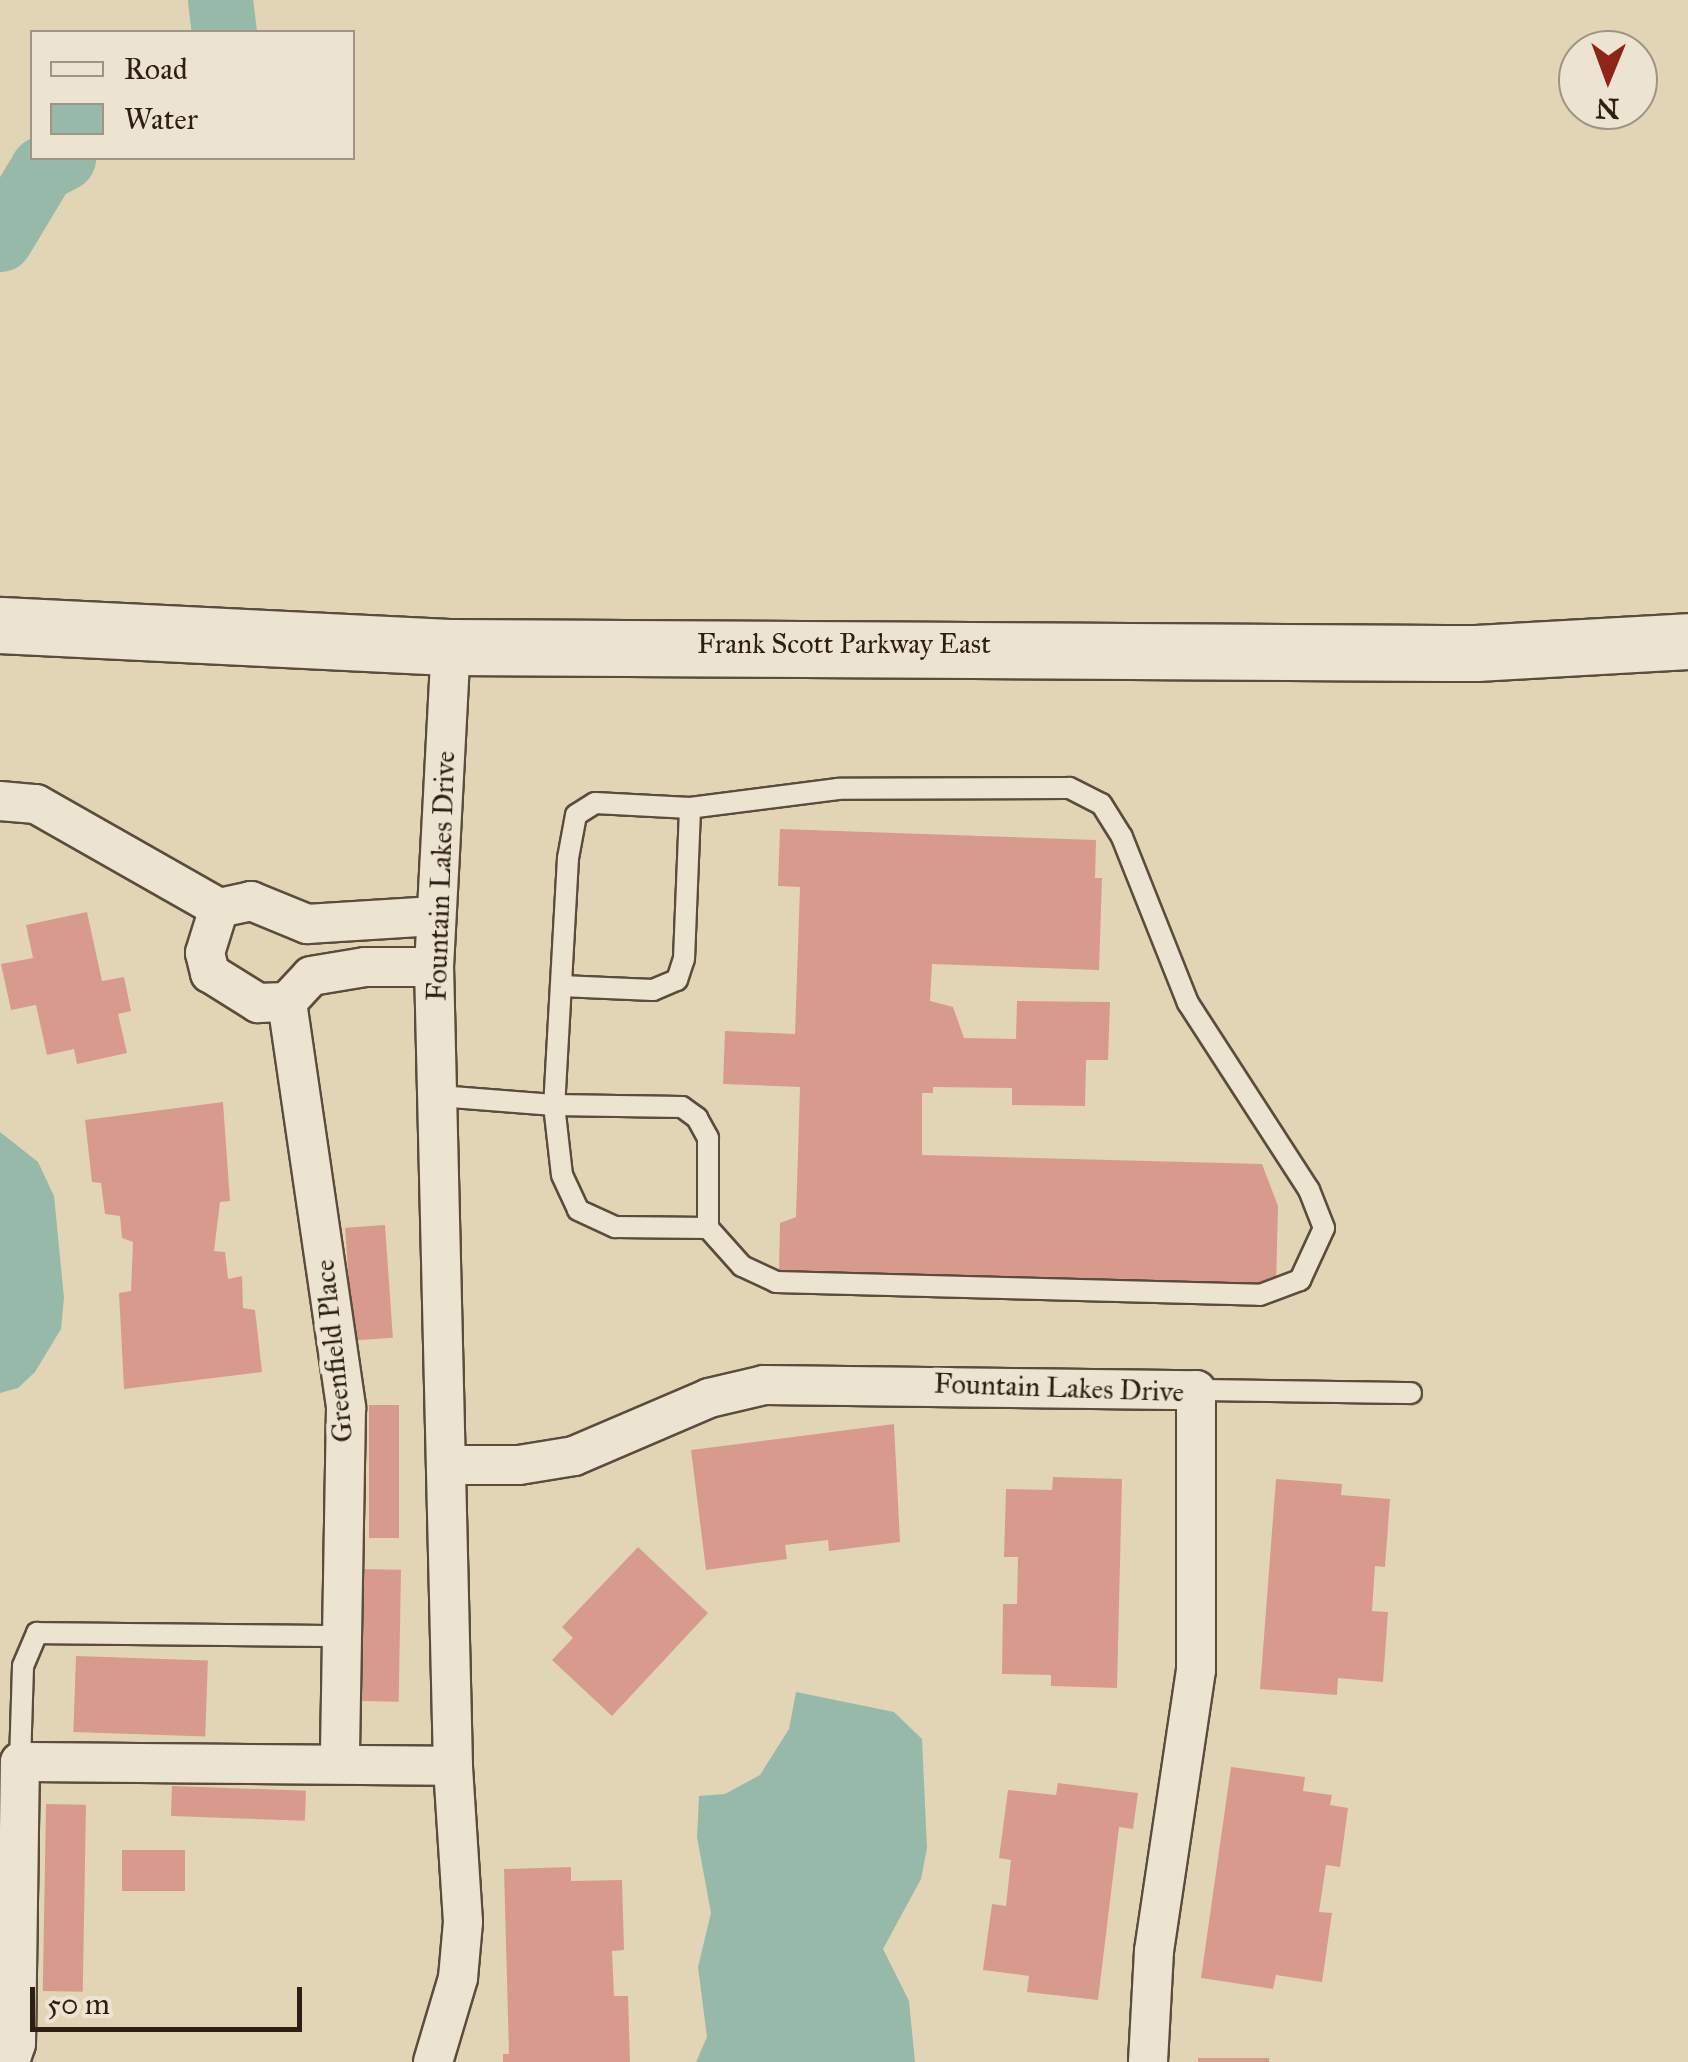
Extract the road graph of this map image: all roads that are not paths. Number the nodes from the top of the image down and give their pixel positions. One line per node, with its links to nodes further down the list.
1 (0, 625): 3 (main road, Frank Scott Parkway East)
2 (1688, 641): 3 (main road, Frank Scott Parkway East)
3 (451, 647): 7 (street, Fountain Lakes Drive)
4 (0, 801): 6 (street)
5 (690, 808): 9 (lane); 9 (lane); 13 (lane)
6 (219, 908): 7 (street); 10 (street)
7 (435, 916): 8 (street, Fountain Lakes Drive)
8 (434, 967): 10 (street); 11 (street, Fountain Lakes Drive)
9 (561, 986): 12 (lane)
10 (287, 1002): 17 (street, Greenfield Place)
11 (439, 1096): 12 (lane); 16 (street, Fountain Lakes Drive)
12 (554, 1105): 13 (lane); 13 (lane)
13 (708, 1228)
14 (1196, 1390): 15 (lane); 16 (street, Fountain Lakes Drive); 23 (street, Fountain Lakes Drive)
15 (1412, 1393)
16 (446, 1465): 20 (street, Fountain Lakes Drive)
17 (342, 1636): 18 (lane); 19 (street, Greenfield Place)
18 (20, 1762): 19 (street); 21 (street)
19 (340, 1764): 20 (street)
20 (453, 1766): 22 (street, Fountain Lakes Drive)
21 (10, 2062)
22 (432, 2062)
23 (1148, 2062)

